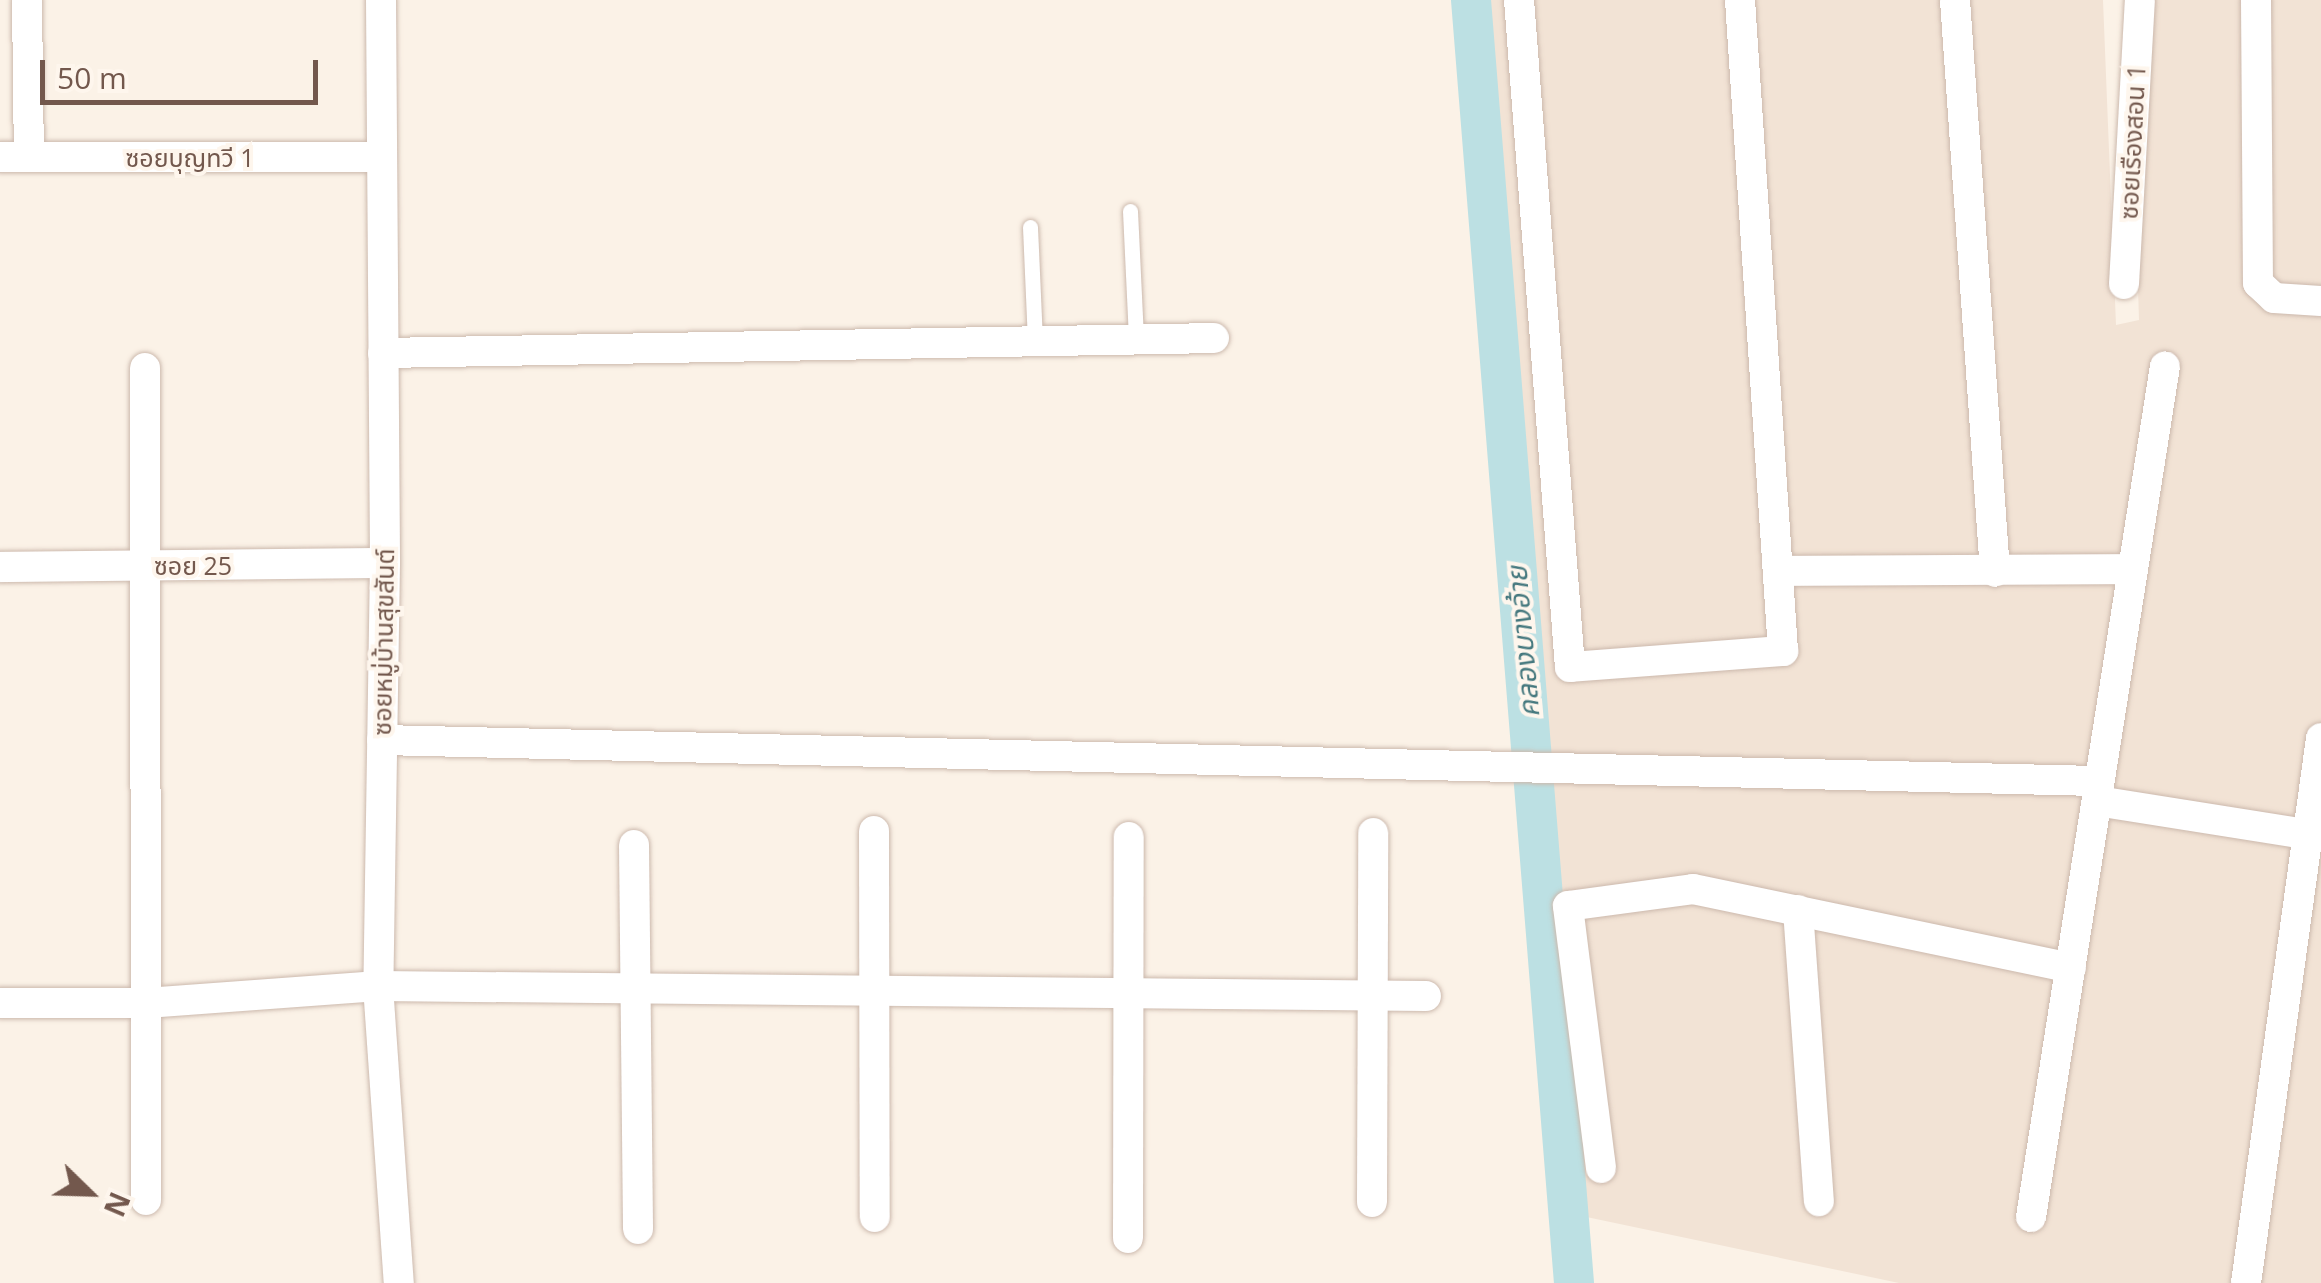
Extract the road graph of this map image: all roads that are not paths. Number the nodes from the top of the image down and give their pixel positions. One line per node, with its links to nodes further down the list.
1 (27, 0): 8 (street)
2 (381, 0): 9 (street, ซอยหมู่บ้านสุขสันต์)
3 (1519, 0): 24 (street)
4 (1740, 0): 24 (street)
5 (1954, 0): 25 (street)
6 (2140, 0): 12 (street, ซอยเรืองสอน 1)
7 (2256, 0): 13 (street)
8 (15, 157): 9 (street, ซอยบุญทวี 1)
9 (381, 157): 17 (street, ซอยหมู่บ้านสุขสันต์)
10 (1130, 211): 15 (lane)
11 (1030, 228): 16 (lane)
12 (2124, 284)
13 (2321, 301)
14 (1214, 338): 15 (street)
15 (1136, 339): 16 (street)
16 (1035, 341): 17 (street)
17 (383, 353): 20 (street, ซอยหมู่บ้านสุขสันต์)
18 (2165, 366): 23 (street)
19 (145, 368): 21 (street)
20 (385, 564): 21 (street, ซอย 25); 27 (street, ซอยหมู่บ้านสุขสันต์)
21 (144, 565): 22 (street, ซอย 25); 43 (street)
22 (0, 568)
23 (2133, 569): 25 (street); 28 (street)
24 (1778, 571): 25 (street)
25 (1995, 572)
26 (2321, 738): 31 (street)
27 (382, 740): 28 (street); 36 (street, ซอยหมู่บ้านสุขสันต์)
28 (2098, 791): 31 (street); 35 (street)
29 (874, 831): 38 (street)
30 (1373, 833): 40 (street)
31 (2305, 834): 53 (street)
32 (1129, 837): 39 (street)
33 (634, 844): 37 (street)
34 (1798, 910): 35 (street); 44 (street); 47 (street)
35 (2070, 968): 48 (street)
36 (378, 986): 37 (street); 43 (street); 52 (street, ซอยหมู่บ้านสุขสันต์)
37 (639, 991): 38 (street); 50 (street)
38 (879, 992): 39 (street); 49 (street)
39 (1126, 994): 40 (street); 51 (street)
40 (1368, 995): 41 (street); 46 (street)
41 (1426, 996)
42 (0, 1003): 43 (street)
43 (146, 1003): 45 (street)
44 (1601, 1168)
45 (146, 1200)
46 (1372, 1202)
47 (1819, 1202)
48 (2031, 1216)
49 (875, 1217)
50 (638, 1229)
51 (1128, 1238)
52 (399, 1283)
53 (2246, 1283)

